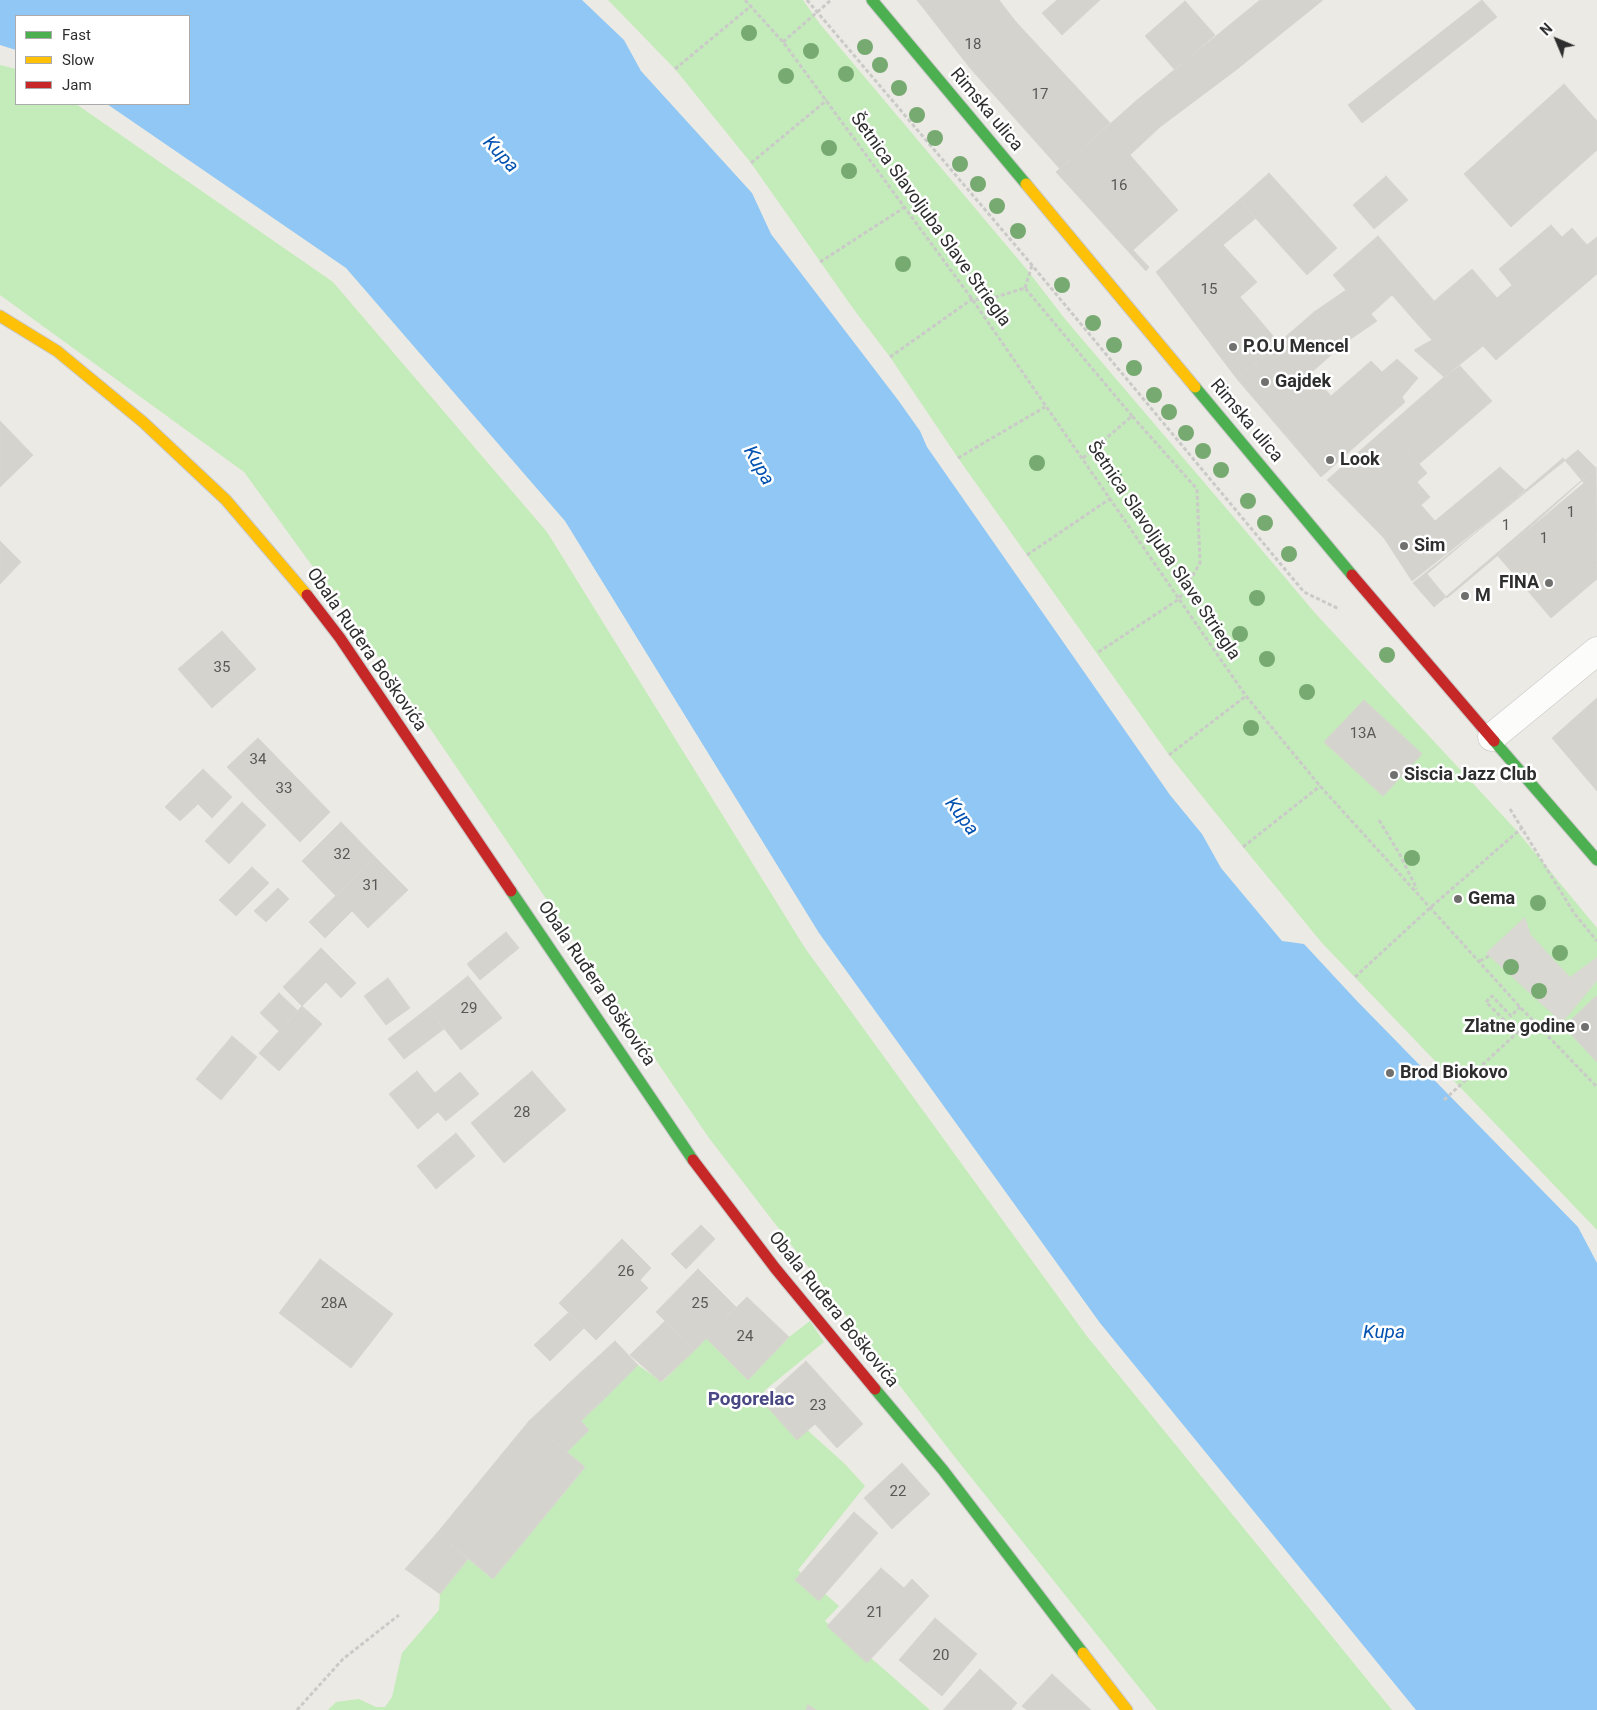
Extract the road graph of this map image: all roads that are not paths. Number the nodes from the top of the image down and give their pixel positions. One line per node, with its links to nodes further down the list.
1 (872, 0): 4 (street, Rimska ulica)
2 (0, 316): 6 (street, Obala Ruđera Boškovića)
3 (1597, 651): 4 (street)
4 (1492, 737): 5 (street, Rimska ulica)
5 (1597, 860)
6 (1127, 1710)

